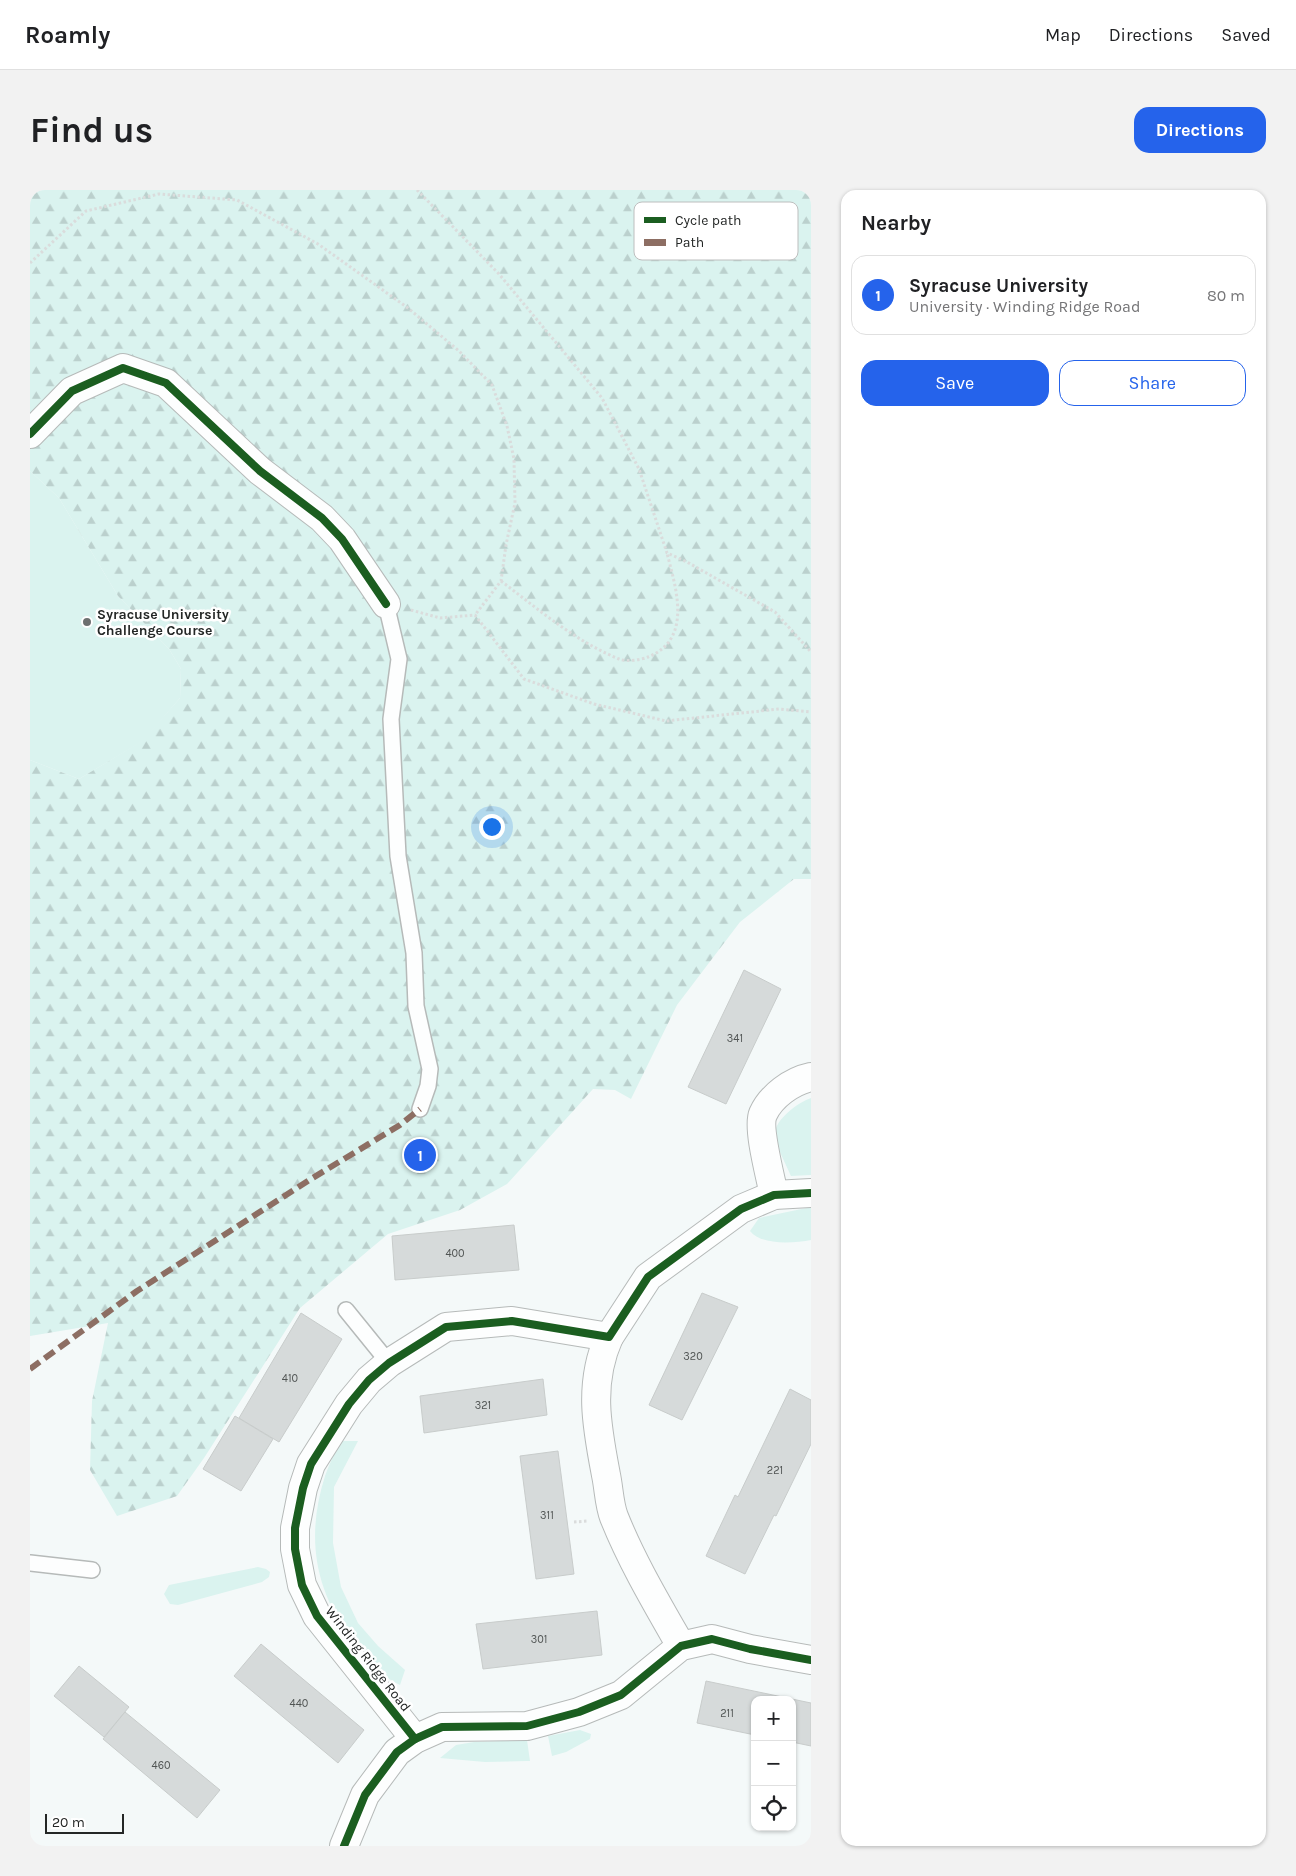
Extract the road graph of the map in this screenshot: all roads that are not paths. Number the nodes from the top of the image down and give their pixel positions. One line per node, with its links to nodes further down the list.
1 (30, 434): 2 (street)
2 (386, 604): 4 (lane)
3 (811, 1077): 6 (street)
4 (420, 1110)
5 (811, 1193): 6 (street)
6 (774, 1195): 8 (street)
7 (346, 1310): 9 (lane)
8 (609, 1337): 9 (street, Winding Ridge Road); 12 (street)
9 (390, 1363): 14 (street, Winding Ridge Road)
10 (30, 1563): 11 (lane)
11 (92, 1570)
12 (681, 1646): 13 (street); 14 (street)
13 (811, 1660)
14 (415, 1739): 15 (street)
15 (344, 1846)

